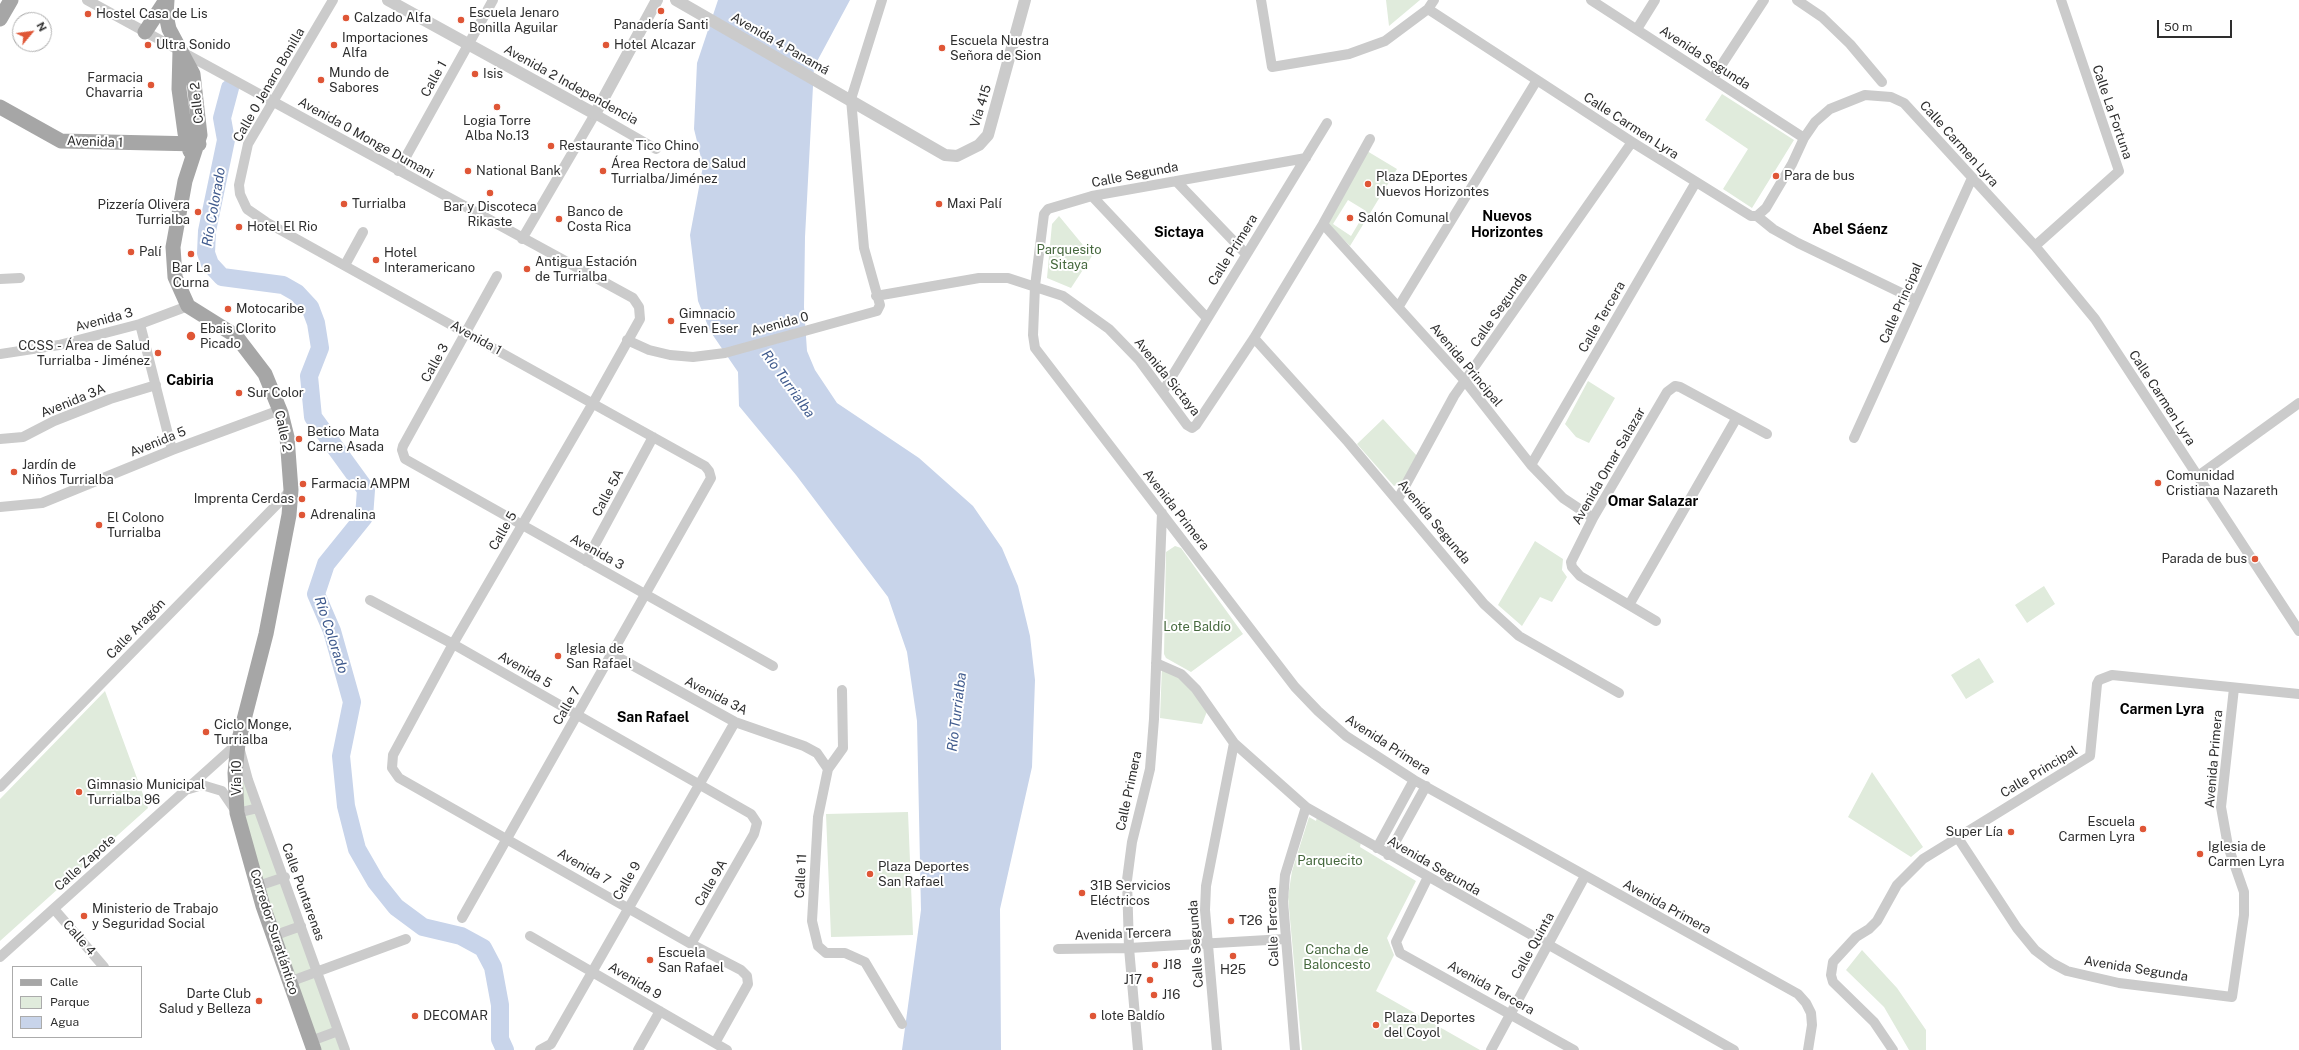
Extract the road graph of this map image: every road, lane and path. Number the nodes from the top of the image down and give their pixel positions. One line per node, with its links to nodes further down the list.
1 (11, 0): 19 (main road)
2 (87, 0): 21 (street, Avenida 0 Monge Dumani)
3 (166, 0): 21 (main road); 23 (main road, Calle 2)
4 (333, 0): 31 (street, Calle 0 Jenaro Bonilla)
5 (388, 0): 22 (street, Avenida 2 Independencia)
6 (493, 0): 22 (street, Calle 1)
7 (657, 0): 33 (street)
8 (676, 0): 29 (street, Avenida 4 Panamá)
9 (882, 0): 30 (street)
10 (1025, 0): 30 (street, Vía 415)
11 (1261, 0): 18 (street)
12 (1434, 0): 18 (street)
13 (1591, 0): 20 (street, Avenida Segunda)
14 (1655, 0): 20 (street)
15 (1764, 0): 26 (street)
16 (1797, 0): 28 (street)
17 (2061, 0): 51 (street, Calle La Fortuna)
18 (1428, 9): 27 (street, Calle Carmen Lyra)
19 (0, 19)
20 (1637, 29): 26 (street, Avenida Segunda)
21 (145, 32): 23 (street, Avenida 0 Monge Dumani)
22 (469, 44): 33 (street, Avenida 2 Independencia); 41 (street, Calle 1)
23 (180, 51): 24 (main road, Calle 2); 25 (street, Avenida 0 Monge Dumani); 38 (main road, Calle 2)
24 (189, 67): 25 (street); 38 (main road, Calle 2)
25 (213, 69): 31 (street, Avenida 0 Monge Dumani)
26 (1713, 78): 35 (street, Avenida Segunda)
27 (1537, 80): 37 (street, Calle Carmen Lyra); 62 (street)
28 (1882, 82)
29 (829, 88): 30 (street, Vía 415)
30 (851, 99): 58 (street)
31 (273, 102): 41 (street, Avenida 0 Monge Dumani); 46 (street, Calle 0 Jenaro Bonilla)
32 (0, 107): 38 (main road, Avenida 1)
33 (595, 114): 39 (street, Avenida 2 Independencia); 50 (street)
34 (1327, 124): 40 (street, Calle Primera)
35 (1804, 138): 42 (street, Calle Carmen Lyra); 47 (street, Calle Carmen Lyra)
36 (1370, 140): 48 (street, Avenida Sictaya)
37 (1632, 142): 44 (street, Calle Carmen Lyra); 69 (street, Calle Segunda)
38 (193, 148): 61 (main road, Calle 2)
39 (656, 149)
40 (1306, 158): 43 (street, Calle Segunda); 52 (street, Calle Primera)
41 (398, 171): 50 (street, Avenida 0 Monge Dumani)
42 (1972, 178): 51 (street, Calle Carmen Lyra); 60 (street, Calle Principal)
43 (1176, 181): 45 (street, Calle Segunda); 52 (street)
44 (1696, 182): 47 (street, Calle Carmen Lyra); 82 (street, Calle Tercera)
45 (1092, 196): 57 (street, Calle Segunda); 63 (street)
46 (247, 209): 53 (street, Avenida 1)
47 (1757, 216): 60 (street)
48 (1323, 224): 62 (street, Avenida Principal); 66 (street, Avenida Sictaya)
49 (363, 232): 53 (street)
50 (522, 238): 59 (street, Avenida 0 Monge Dumani)
51 (2035, 246): 84 (street, Calle Carmen Lyra)
52 (1246, 254): 63 (street, Calle Primera)
53 (345, 265): 65 (street, Avenida 1)
54 (497, 276): 65 (street, Calle 3)
55 (20, 278): 56 (street)
56 (0, 279)
57 (1035, 286): 58 (street, Avenida Sictaya); 71 (street, Avenida Sictaya); 88 (street, Avenida Primera)
58 (876, 296): 67 (street, Avenida 0)
59 (633, 298): 67 (street, Calle 5)
60 (1916, 300): 78 (street, Calle Principal)
61 (188, 306): 64 (street, Avenida 3); 74 (main road, Calle 2)
62 (1399, 306): 69 (street, Avenida Principal)
63 (1206, 317): 71 (street, Calle Primera)
64 (140, 324): 68 (street, Avenida 3); 70 (street)
65 (466, 332): 73 (street, Avenida 1); 81 (street, Calle 3)
66 (1254, 338): 71 (street, Avenida Sictaya); 86 (street, Avenida Segunda)
67 (627, 340): 73 (street, Calle 5)
68 (0, 354)
69 (1465, 381): 82 (street, Avenida Principal); 86 (street, Calle Segunda)
70 (156, 385): 79 (street, Avenida 3A); 80 (street)
71 (1163, 391)
72 (2299, 403): 84 (street)
73 (593, 404): 77 (street, Avenida 1); 90 (street, Calle 5)
74 (280, 410): 80 (street, Avenida 5); 85 (main road, Calle 2)
75 (1736, 419): 76 (street, Avenida Omar Salazar); 89 (street, Avenida Omar Salazar); 94 (street)
76 (1767, 434)
77 (653, 437): 83 (street, Avenida 1); 91 (street, Calle 5A)
78 (1854, 438)
79 (0, 439)
80 (172, 450): 87 (street, Avenida 5)
81 (408, 461): 90 (street, Avenida 3)
82 (1531, 465): 89 (street, Avenida Principal)
83 (705, 466): 92 (street, Calle 7)
84 (2198, 476): 96 (street, Calle Carmen Lyra)
85 (291, 490): 107 (main road, Calle 2); 114 (street, Calle Aragón)
86 (1398, 499): 103 (street, Avenida Segunda)
87 (0, 507)
88 (1162, 513): 99 (street, Calle Primera); 111 (street, Avenida Primera)
89 (1593, 518): 94 (street, Avenida Omar Salazar)
90 (521, 525): 91 (street, Avenida 3); 97 (street, Calle 5)
91 (586, 561): 92 (street, Avenida 3)
92 (645, 594): 98 (street, Calle 7); 100 (street, Avenida 3)
93 (370, 600): 97 (street, Avenida 5)
94 (1630, 605): 95 (street, Avenida Omar Salazar)
95 (1656, 621)
96 (2299, 631)
97 (453, 644): 105 (street, Avenida 5); 110 (street, Calle 5)
98 (612, 654): 105 (street, Calle 7); 106 (street, Avenida 3A)
99 (1156, 663): 108 (street, Avenida Segunda); 139 (street, Calle Primera)
100 (773, 666)
101 (2234, 688): 104 (street, Calle Principal); 121 (street, Calle Principal); 146 (street, Avenida Primera)
102 (842, 690): 109 (street, Calle 11)
103 (1619, 693)
104 (2299, 694)
105 (577, 714): 112 (street, Avenida 5); 120 (street, Calle 7)
106 (734, 722): 109 (street, Avenida 3A); 112 (street, Calle 9)
107 (238, 743): 115 (street, Calle Zapote); 117 (street, Calle Puntarenas); 118 (main road, Vía 10)
108 (1234, 743): 116 (street, Avenida Segunda); 137 (street, Calle Segunda)
109 (828, 769): 149 (street, Calle 11)
110 (400, 778): 120 (street, Avenida 7)
111 (1414, 780): 113 (street, Avenida Primera); 122 (street)
112 (698, 785): 119 (street, Avenida 5); 128 (street, Calle 9)
113 (1426, 786): 123 (street); 124 (street, Avenida Primera)
114 (0, 787)
115 (187, 790): 118 (street, Calle Zapote); 129 (street, Calle Zapote)
116 (1306, 807): 122 (street, Avenida Segunda); 135 (street, Calle Tercera)
117 (258, 808): 118 (street); 125 (street, Calle Puntarenas)
118 (237, 813): 127 (main road, Corredor Suratlántico)
119 (754, 834): 136 (street, Calle 9A)
120 (507, 838): 128 (street, Avenida 7); 130 (street, Calle 7)
121 (1958, 838): 146 (street, Avenida Segunda); 164 (street, Calle Principal)
122 (1377, 848): 123 (street, Avenida Segunda)
123 (1388, 854): 126 (street, Avenida Segunda)
124 (1585, 876): 138 (street, Calle Quinta); 163 (street, Avenida Primera)
125 (284, 877): 127 (street); 131 (street, Calle Puntarenas)
126 (1428, 877): 138 (street, Avenida Segunda); 148 (street, Avenida Tercera)
127 (258, 886): 132 (main road, Corredor Suratlántico)
128 (628, 907): 136 (street, Avenida 7); 143 (street, Calle 9)
129 (54, 909): 141 (street, Calle Zapote); 142 (street, Calle 4)
130 (462, 918)
131 (301, 926): 132 (street); 144 (street, Calle Puntarenas)
132 (273, 936): 145 (main road, Corredor Suratlántico)
133 (530, 936): 143 (street, Avenida 9)
134 (406, 939): 144 (street)
135 (1285, 939): 137 (street, Avenida Tercera); 159 (street, Calle Tercera)
136 (691, 944): 151 (street, Avenida 7)
137 (1208, 944): 139 (street, Avenida Tercera); 158 (street, Calle Segunda)
138 (1549, 946): 148 (street, Calle Quinta); 162 (street, Avenida Segunda)
139 (1129, 948): 140 (street, Avenida Tercera); 157 (street, Calle Primera)
140 (1058, 949)
141 (0, 957)
142 (103, 966)
143 (593, 971): 147 (street, Avenida 9); 154 (street, Calle 9)
144 (318, 972): 145 (street); 150 (street, Calle Puntarenas)
145 (289, 982): 152 (main road, Corredor Suratlántico)
146 (2232, 997)
147 (660, 1011): 151 (street, Avenida 9); 155 (street)
148 (1511, 1014): 160 (street, Calle Quinta); 161 (street, Avenida Tercera)
149 (902, 1024)
150 (338, 1031): 152 (street); 153 (street, Calle Puntarenas)
151 (715, 1043): 156 (street, Avenida 9)
152 (312, 1045)
153 (345, 1050)
154 (540, 1050)
155 (638, 1050)
156 (727, 1050)
157 (1138, 1050)
158 (1217, 1050)
159 (1295, 1050)
160 (1491, 1050)
161 (1572, 1050)
162 (1734, 1050)
163 (1808, 1050)
164 (1893, 1050)

